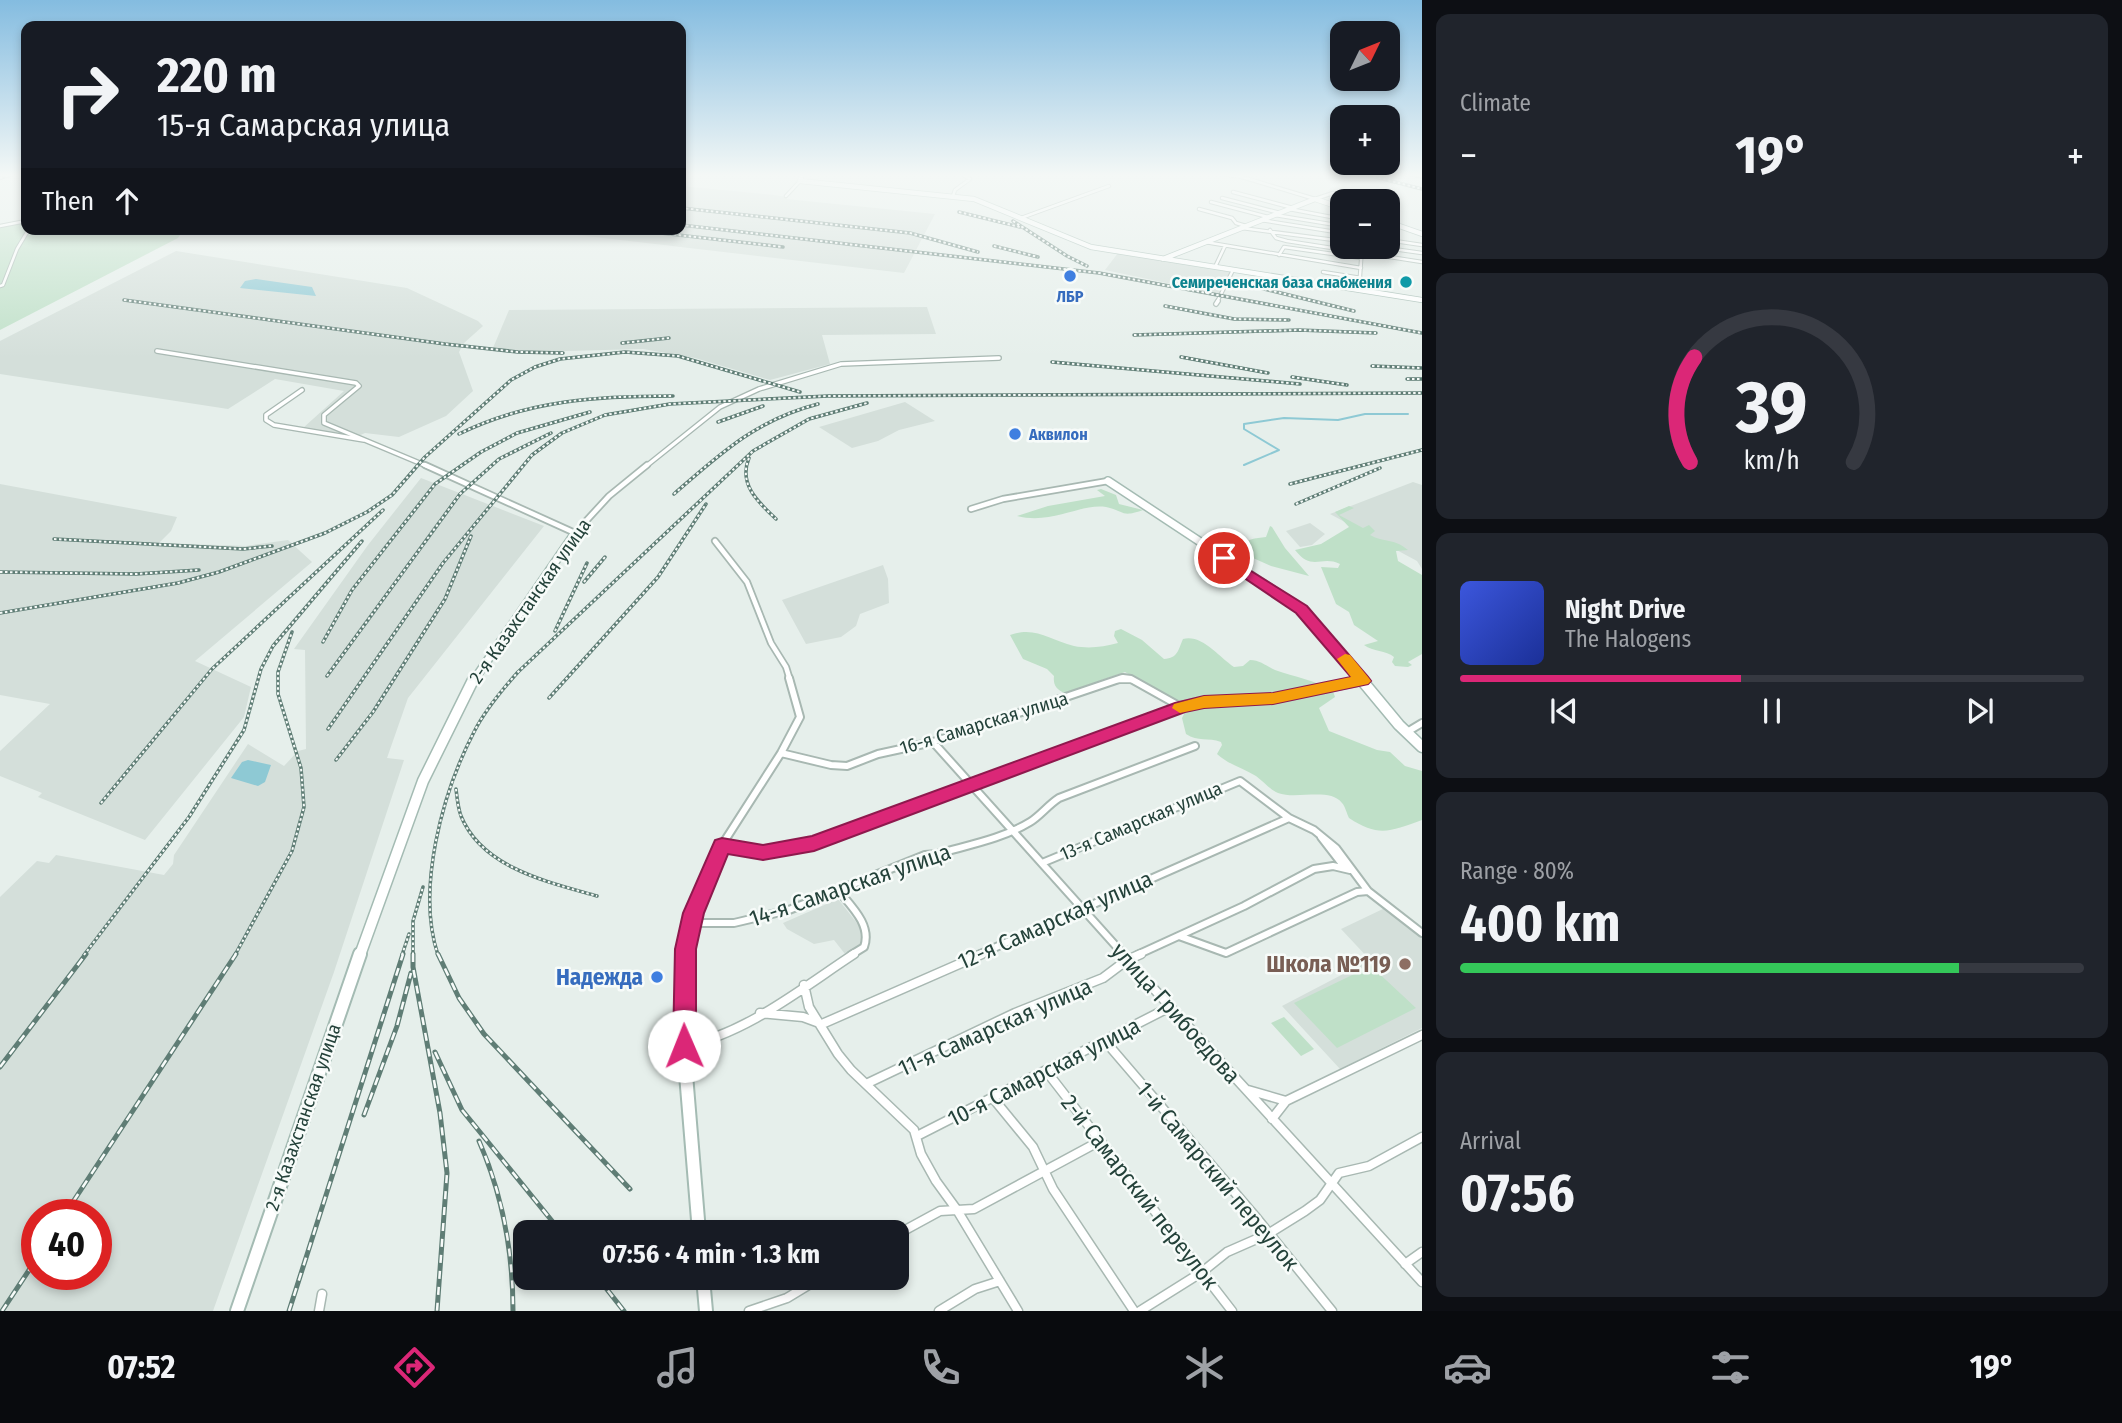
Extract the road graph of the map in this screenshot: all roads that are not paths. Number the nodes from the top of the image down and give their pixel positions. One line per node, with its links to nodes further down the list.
1 (25, 235): 25 (street)
2 (1059, 235): 17 (street)
3 (1223, 235): 7 (street)
4 (1274, 235): 11 (street)
5 (1303, 235): 6 (street)
6 (1330, 239)
7 (1205, 242): 10 (street); 17 (street)
8 (1400, 242): 9 (street)
9 (1422, 245)
10 (1225, 246): 14 (street); 20 (street)
11 (1330, 247)
12 (1400, 250): 13 (street)
13 (1422, 253)
14 (1279, 254): 15 (street); 21 (street)
15 (1330, 254)
16 (1400, 258): 19 (street)
17 (1163, 259): 20 (street)
18 (1361, 259): 21 (street)
19 (1422, 262)
20 (1215, 267): 22 (street)
21 (1361, 268): 24 (street)
22 (1233, 270): 26 (street); 28 (street)
23 (1323, 272): 24 (street)
24 (1361, 278): 26 (street)
25 (0, 286)
26 (1359, 290): 27 (street)
27 (1422, 300)
28 (1216, 304)
29 (157, 351): 32 (street)
30 (999, 358): 35 (street, 2-я Казахстанская улица)
31 (302, 390): 32 (street)
32 (367, 440): 35 (street)
33 (1108, 481): 34 (street); 37 (street)
34 (971, 509)
35 (575, 533): 88 (street, 2-я Казахстанская улица)
36 (715, 541): 44 (street)
37 (1362, 681): 38 (street); 40 (street)
38 (1181, 707): 41 (street, 16-я Самарская улица); 45 (street)
39 (1422, 723): 40 (street)
40 (1407, 733): 43 (street)
41 (933, 741): 44 (street, 16-я Самарская улица); 45 (street, улица Грибоедова)
42 (1195, 746): 47 (street, 14-я Самарская улица)
43 (1422, 747)
44 (782, 753): 48 (street)
45 (973, 785): 47 (street, улица Грибоедова); 48 (street)
46 (1289, 818): 49 (street, 13-я Самарская улица); 50 (street); 53 (street, 12-я Самарская улица)
47 (1014, 831): 49 (street, улица Грибоедова); 51 (street, 14-я Самарская улица)
48 (722, 845): 54 (street)
49 (1042, 863): 53 (street, улица Грибоедова)
50 (1347, 869): 52 (street); 56 (street, 11-я Самарская улица)
51 (838, 890): 54 (street, 14-я Самарская улица); 58 (street)
52 (1368, 891): 55 (street); 56 (street)
53 (1081, 908): 57 (street, улица Грибоедова); 61 (street, 12-я Самарская улица)
54 (691, 923): 64 (street)
55 (1422, 933)
56 (1180, 936): 57 (street, 11-я Самарская улица)
57 (1127, 960): 59 (street, улица Грибоедова); 66 (street, 11-я Самарская улица)
58 (804, 985): 60 (street); 61 (street)
59 (1170, 1007): 63 (street, 10-я Самарская улица); 67 (street, улица Грибоедова)
60 (760, 1013): 61 (street); 64 (street)
61 (822, 1024): 66 (street)
62 (1422, 1035): 69 (street)
63 (1105, 1041): 65 (street, 10-я Самарская улица); 79 (street, 1-й Самарский переулок)
64 (684, 1046): 77 (street)
65 (1047, 1072): 68 (street, 10-я Самарская улица); 73 (street, 2-й Самарский переулок)
66 (866, 1084): 71 (street)
67 (1245, 1089): 69 (street); 70 (street, улица Грибоедова)
68 (992, 1097): 71 (street, 10-я Самарская улица); 74 (street)
69 (1286, 1101): 70 (street)
70 (1272, 1119): 75 (street, улица Грибоедова)
71 (917, 1136): 76 (street)
72 (1422, 1137): 75 (street)
73 (1100, 1141): 74 (street); 82 (street, 2-й Самарский переулок)
74 (1046, 1171): 76 (street); 94 (street)
75 (1331, 1181): 79 (street); 81 (street, улица Грибоедова)
76 (957, 1210): 78 (street); 83 (street)
77 (698, 1220)
78 (909, 1227)
79 (1268, 1234): 82 (street); 97 (street, 1-й Самарский переулок)
80 (1422, 1252): 81 (street)
81 (1405, 1264): 84 (street, улица Грибоедова)
82 (1202, 1272): 95 (street); 96 (street, 2-й Самарский переулок)
83 (1000, 1281): 92 (street); 93 (street)
84 (1422, 1282)
85 (705, 1290): 90 (street)
86 (800, 1290): 91 (street)
87 (322, 1294): 89 (street)
88 (237, 1311)
89 (319, 1311)
90 (706, 1311)
91 (750, 1311)
92 (939, 1311)
93 (1018, 1311)
94 (1134, 1311)
95 (1140, 1311)
96 (1232, 1311)
97 (1332, 1311)

